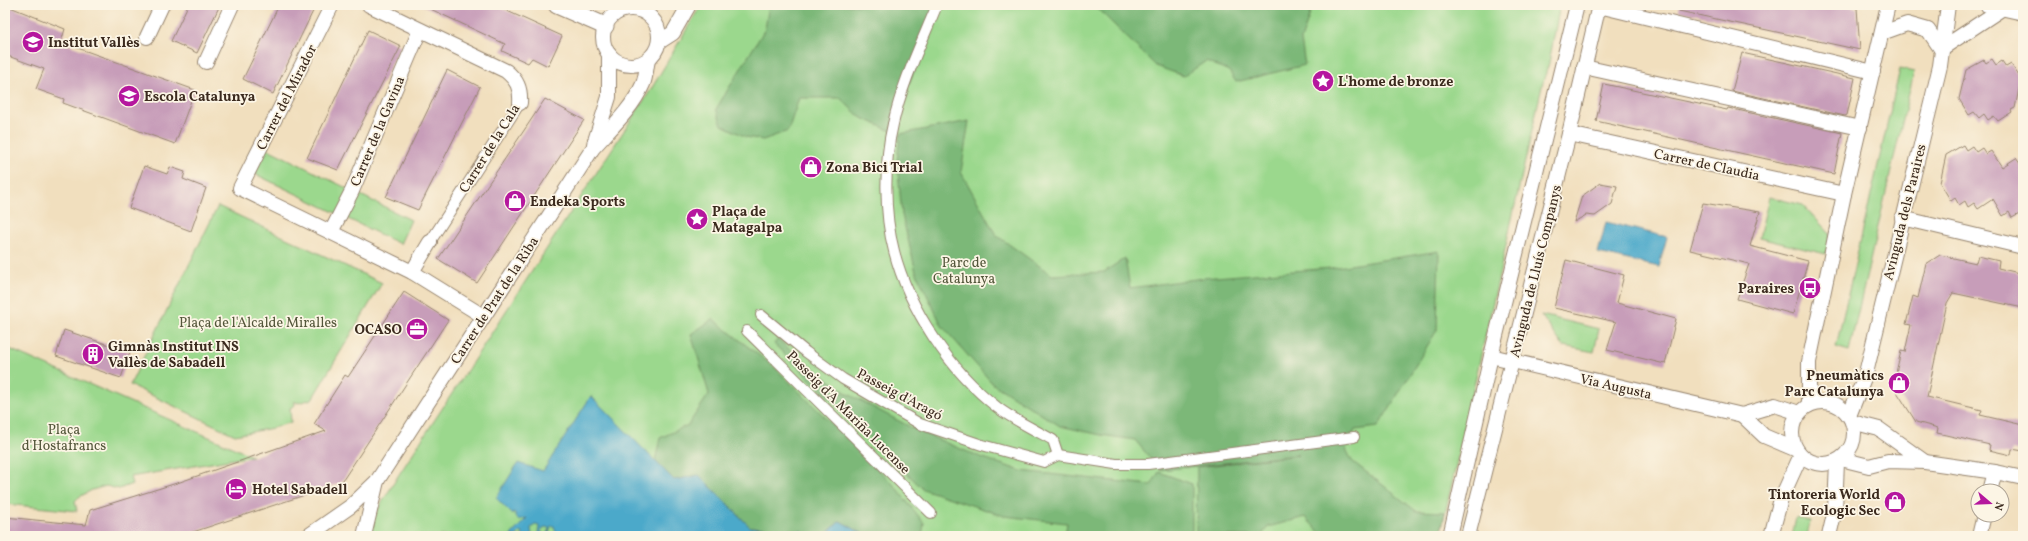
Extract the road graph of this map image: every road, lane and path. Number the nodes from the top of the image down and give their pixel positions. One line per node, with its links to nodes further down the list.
1 (162, 5): 19 (street)
2 (232, 5): 24 (street)
3 (332, 5): 33 (street, Carrer del Mirador)
4 (369, 5): 17 (street, Carrer de la Cala)
5 (557, 5): 16 (street)
6 (689, 5): 20 (street)
7 (937, 5): 47 (street)
8 (1577, 5): 40 (street, Avinguda de Lluís Companys)
9 (1599, 5): 25 (street, Avinguda de Lluís Companys); 26 (street)
10 (1888, 5): 18 (street)
11 (1948, 5): 21 (street, Avinguda dels Paraires)
12 (1987, 5): 14 (street)
13 (643, 7): 16 (street); 20 (street)
14 (2003, 8): 15 (street); 21 (street)
15 (2023, 13)
16 (605, 26): 22 (street)
17 (420, 30): 27 (street, Carrer de la Cala); 33 (street, Carrer de la Gavina)
18 (1882, 33): 21 (street); 26 (street)
19 (147, 37)
20 (659, 42): 23 (street)
21 (1941, 49): 32 (street, Avinguda dels Paraires)
22 (609, 54): 23 (street); 30 (street, Carrer de Prat de la Riba)
23 (648, 60): 30 (street, Carrer de Prat de la Riba)
24 (206, 62)
25 (1584, 67): 28 (street); 29 (street, Avinguda de Lluís Companys)
26 (1873, 72): 28 (street)
27 (520, 103): 34 (street, Carrer de la Cala)
28 (1860, 128): 31 (street)
29 (1569, 134): 31 (street, Carrer de Claudia); 41 (street, Avinguda de Lluís Companys)
30 (593, 148): 38 (street, Carrer de Prat de la Riba)
31 (1844, 194): 42 (street)
32 (1902, 218): 35 (street); 44 (street, Avinguda dels Paraires)
33 (331, 232): 36 (street)
34 (430, 242): 36 (street, Carrer de la Cala)
35 (2023, 247)
36 (412, 272): 38 (street)
37 (761, 315): 47 (street, Passeig d'Aragó)
38 (484, 316): 52 (street, Carrer de Prat de la Riba)
39 (746, 331): 54 (street, Passeig d'A Mariña Lucense)
40 (1491, 356): 41 (street, Via Augusta); 58 (street, Avinguda de Lluís Companys)
41 (1512, 362): 43 (street, Via Augusta); 59 (street, Avinguda de Lluís Companys)
42 (1804, 409): 43 (street, Via Augusta); 44 (street); 46 (street)
43 (1742, 415): 46 (street)
44 (1850, 419): 48 (street); 49 (street)
45 (1354, 437): 47 (street)
46 (1799, 452): 48 (street); 60 (street)
47 (1058, 455)
48 (1839, 460): 49 (street); 61 (street)
49 (1925, 462): 50 (street)
50 (1995, 472): 51 (street); 53 (street)
51 (2023, 478)
52 (377, 481): 56 (street); 57 (street)
53 (1992, 483)
54 (931, 513)
55 (1982, 523): 62 (street)
56 (308, 536)
57 (364, 536)
58 (1450, 536)
59 (1468, 536)
60 (1772, 536)
61 (1829, 536)
62 (1979, 536)

